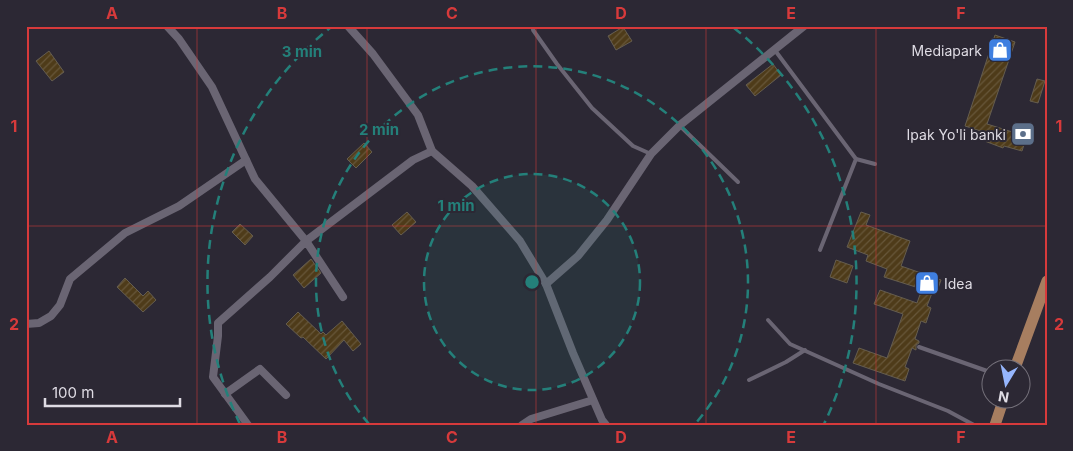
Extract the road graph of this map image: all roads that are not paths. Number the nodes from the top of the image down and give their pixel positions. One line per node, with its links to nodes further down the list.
1 (167, 26): 10 (street)
2 (348, 26): 7 (street)
3 (804, 26): 5 (street)
4 (533, 30): 8 (lane)
5 (774, 49): 6 (street); 9 (lane)
6 (680, 125): 8 (street); 12 (lane)
7 (432, 151): 13 (street); 16 (street)
8 (651, 154): 16 (street)
9 (856, 159): 11 (lane); 14 (lane)
10 (246, 160): 13 (street); 19 (street)
11 (876, 164)
12 (738, 182)
13 (306, 241): 17 (street); 25 (street)
14 (820, 250)
15 (1047, 280): 22 (main road)
16 (546, 284): 27 (street)
17 (343, 296)
18 (768, 320): 21 (lane)
19 (26, 324)
20 (920, 347): 23 (lane)
21 (805, 350): 24 (lane); 32 (lane)
22 (1019, 358)
23 (980, 368)
24 (749, 380)
25 (225, 394): 26 (street); 29 (street)
26 (286, 395)
27 (593, 400): 30 (street); 31 (street)
28 (1001, 408): 33 (main road)
29 (248, 425)
30 (522, 425)
31 (606, 425)
32 (974, 425)
33 (995, 425)

